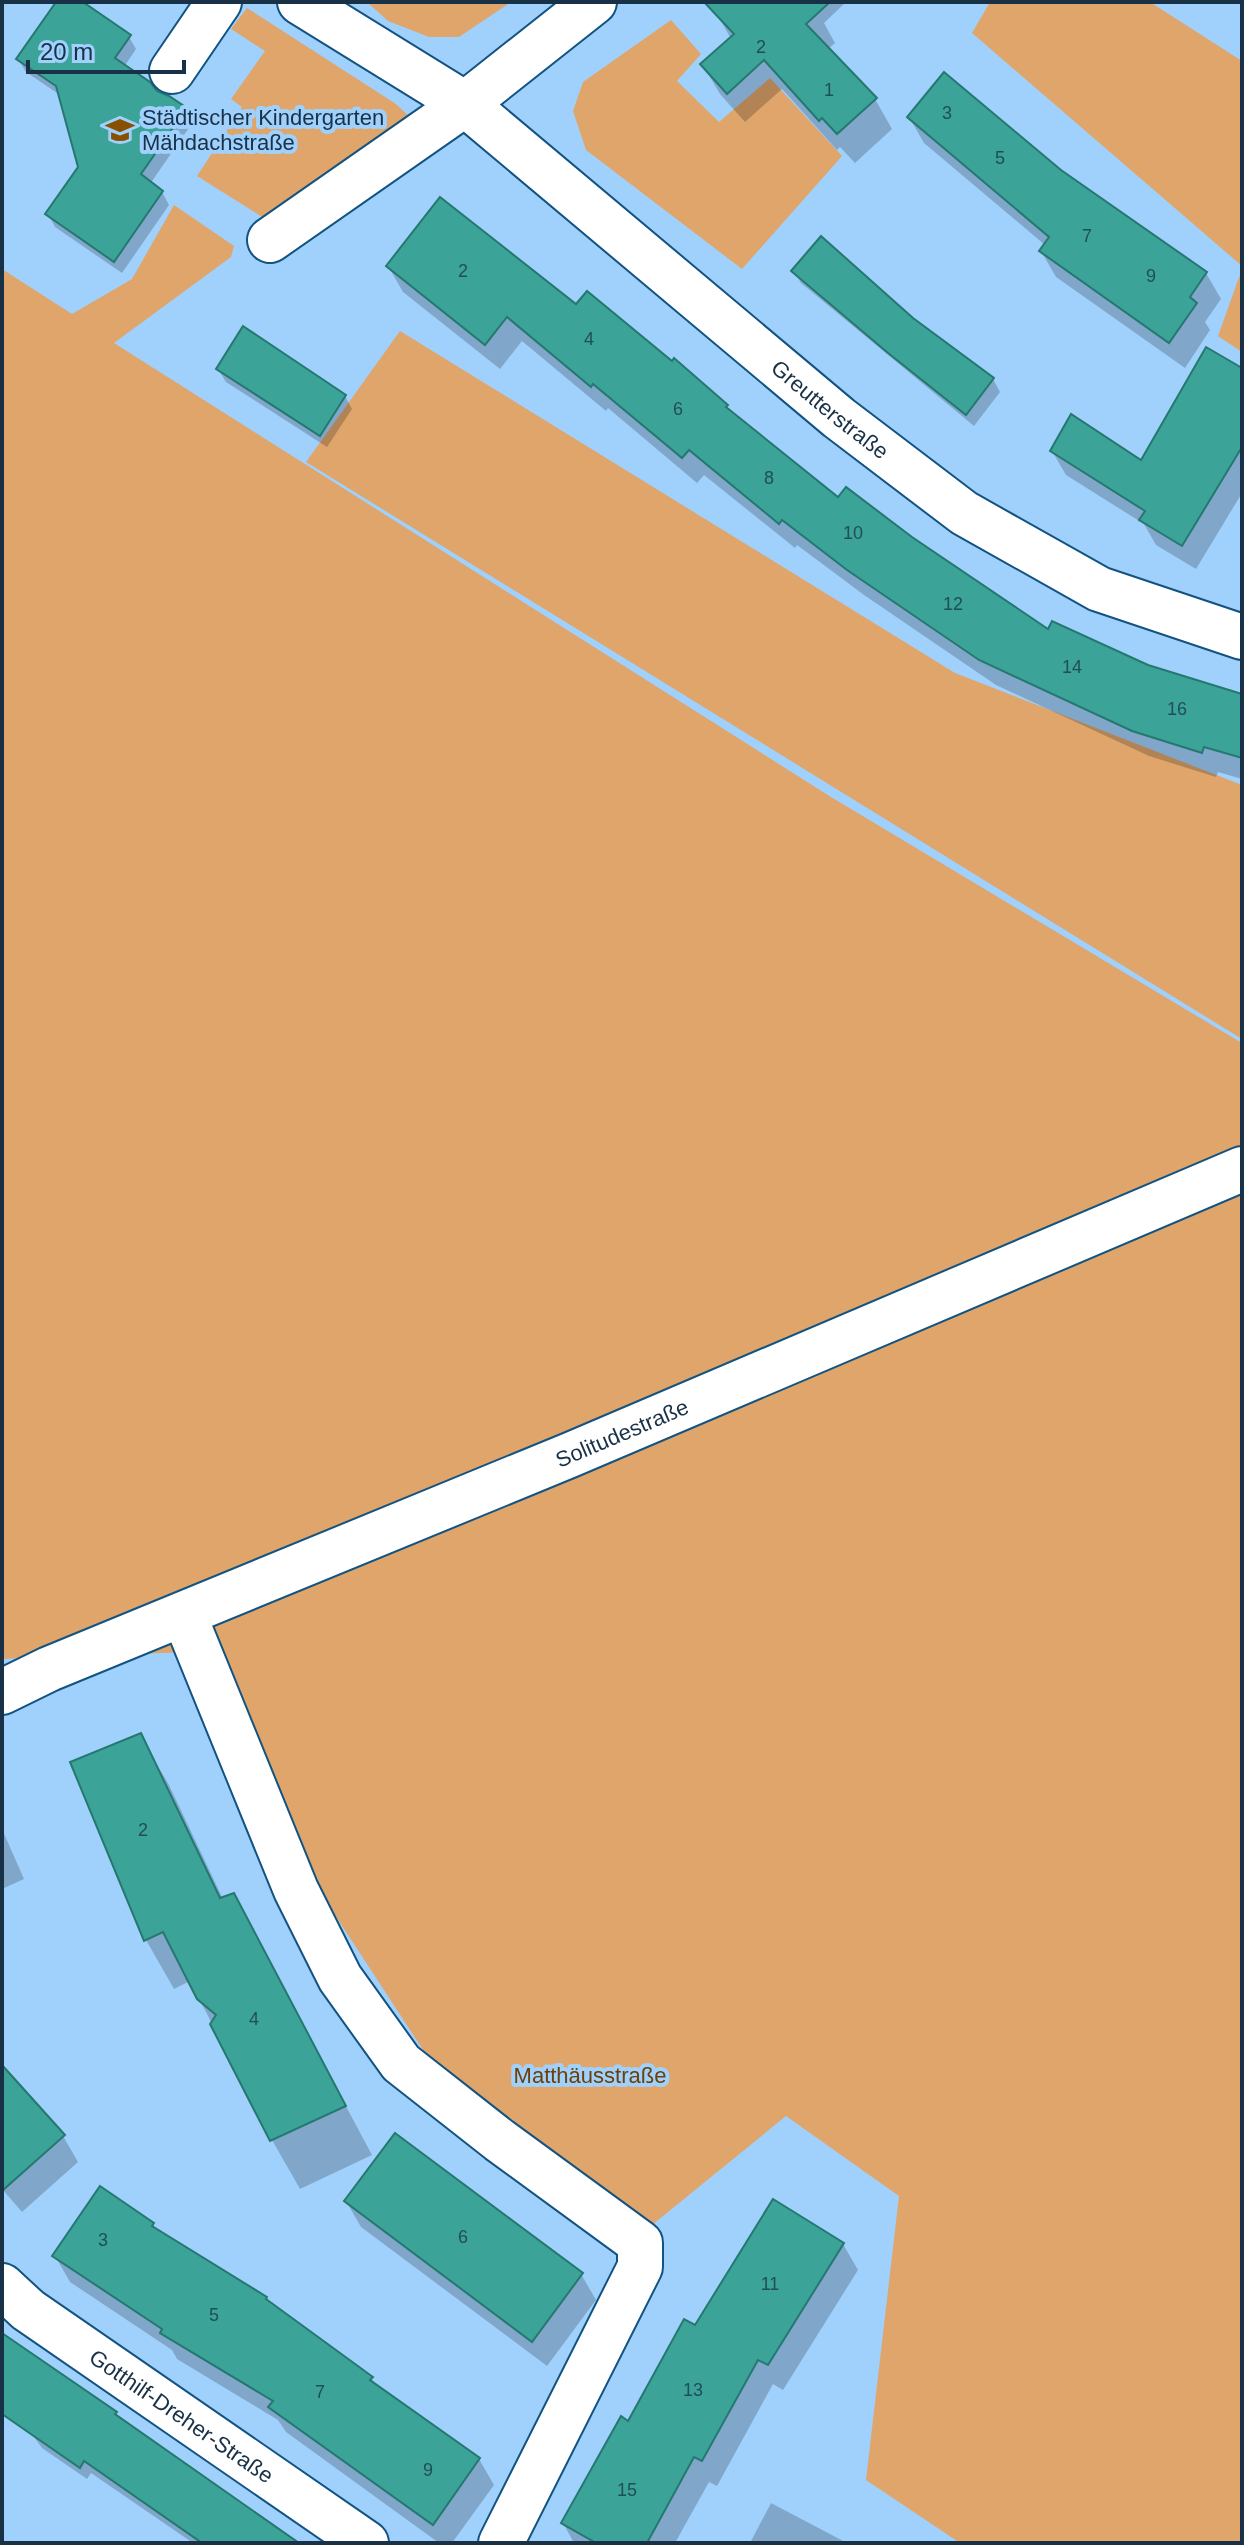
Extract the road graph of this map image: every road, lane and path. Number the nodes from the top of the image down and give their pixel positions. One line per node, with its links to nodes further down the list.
1 (219, 2): 4 (street)
2 (300, 2): 5 (street, Greutterstraße)
3 (594, 2): 5 (street)
4 (172, 71)
5 (465, 104): 6 (street); 7 (street, Greutterstraße)
6 (270, 240)
7 (1242, 637)
8 (1242, 1169): 9 (street, Solitudestraße)
9 (184, 1615): 10 (street, Solitudestraße); 13 (street)
10 (2, 1692)
11 (2, 2286): 12 (street, Gotthilf-Dreher-Straße)
12 (366, 2543)
13 (501, 2543)

